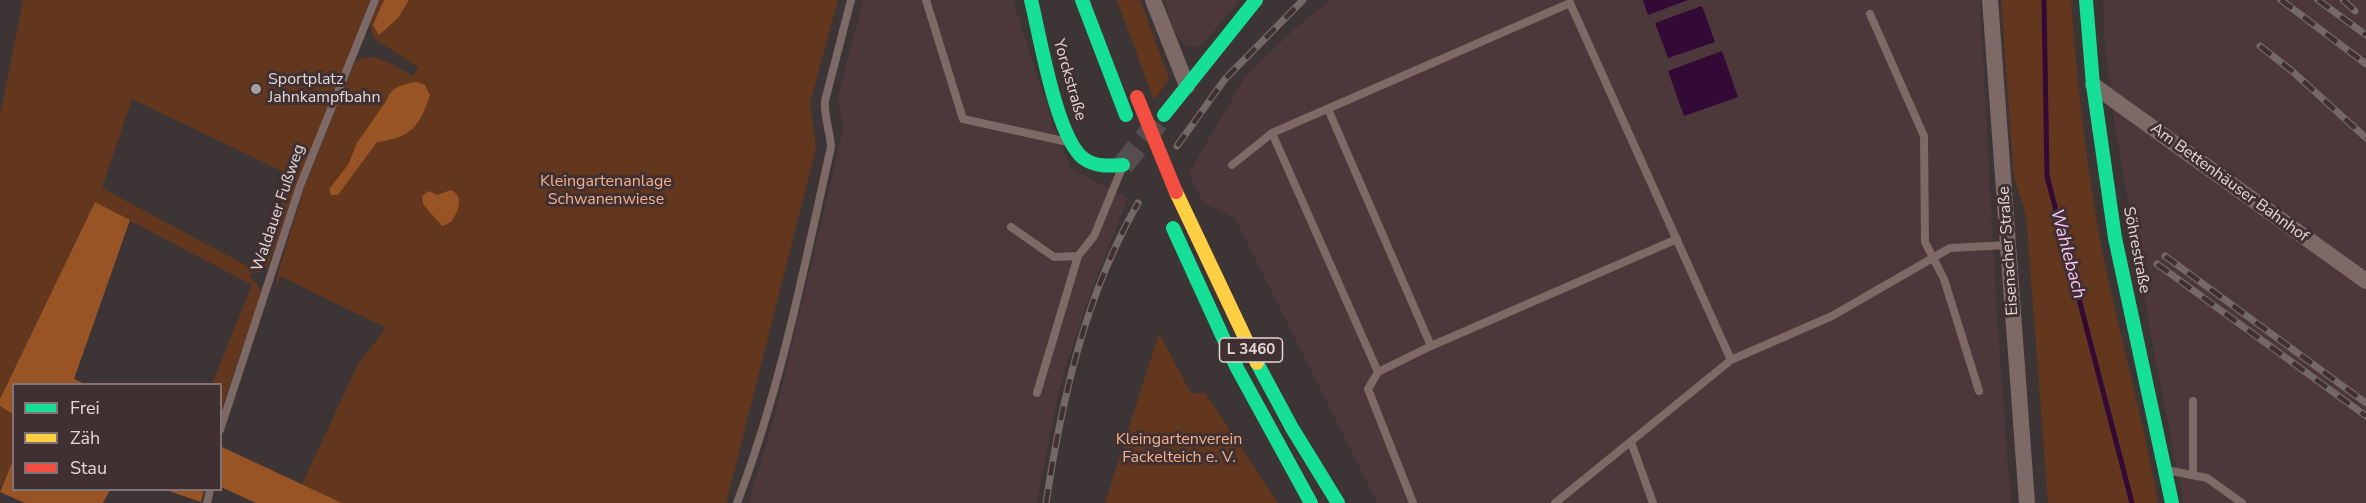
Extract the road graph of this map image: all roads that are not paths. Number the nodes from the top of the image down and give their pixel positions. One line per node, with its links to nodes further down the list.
1 (375, 0): 34 (lane, Waldauer Fußweg)
2 (851, 0): 38 (lane)
3 (926, 0): 18 (lane)
4 (1031, 0): 18 (main road, Yorckstraße)
5 (1082, 0): 16 (main road)
6 (1153, 0): 12 (street)
7 (1256, 0): 12 (main road)
8 (1990, 0): 24 (street, Eisenacher Straße)
9 (2086, 0): 11 (main road, Söhrestraße)
10 (1870, 14): 26 (lane)
11 (2093, 85): 27 (street, Am Bettenhäuser Bahnhof); 36 (main road, Söhrestraße)
12 (1187, 86): 15 (main road)
13 (1136, 92): 40 (main road, L 3460, bridge)
14 (1328, 109): 17 (lane); 23 (lane); 28 (lane)
15 (1164, 115)
16 (1128, 120)
17 (1272, 133): 20 (lane); 30 (lane)
18 (1071, 143): 19 (main road, Yorckstraße)
19 (1123, 165): 25 (lane)
20 (1232, 165)
21 (1169, 218): 39 (main road, L 3460)
22 (1011, 227): 25 (lane)
23 (1677, 239): 28 (lane); 29 (lane)
24 (2008, 245): 26 (lane); 44 (street, Eisenacher Straße)
25 (1078, 256): 32 (lane)
26 (1933, 258): 29 (lane); 31 (lane)
27 (2366, 281)
28 (1431, 346): 30 (lane)
29 (1731, 360): 35 (lane)
30 (1378, 372): 41 (lane)
31 (1978, 391)
32 (1037, 393)
33 (2193, 401): 37 (lane)
34 (222, 424)
35 (1631, 442): 42 (lane); 43 (lane)
36 (2165, 470): 37 (lane); 45 (main road, Söhrestraße)
37 (2193, 476): 46 (lane)
38 (737, 503)
39 (1311, 503)
40 (1338, 503)
41 (1413, 503)
42 (1555, 503)
43 (1653, 503)
44 (2027, 503)
45 (2172, 503)
46 (2242, 503)

